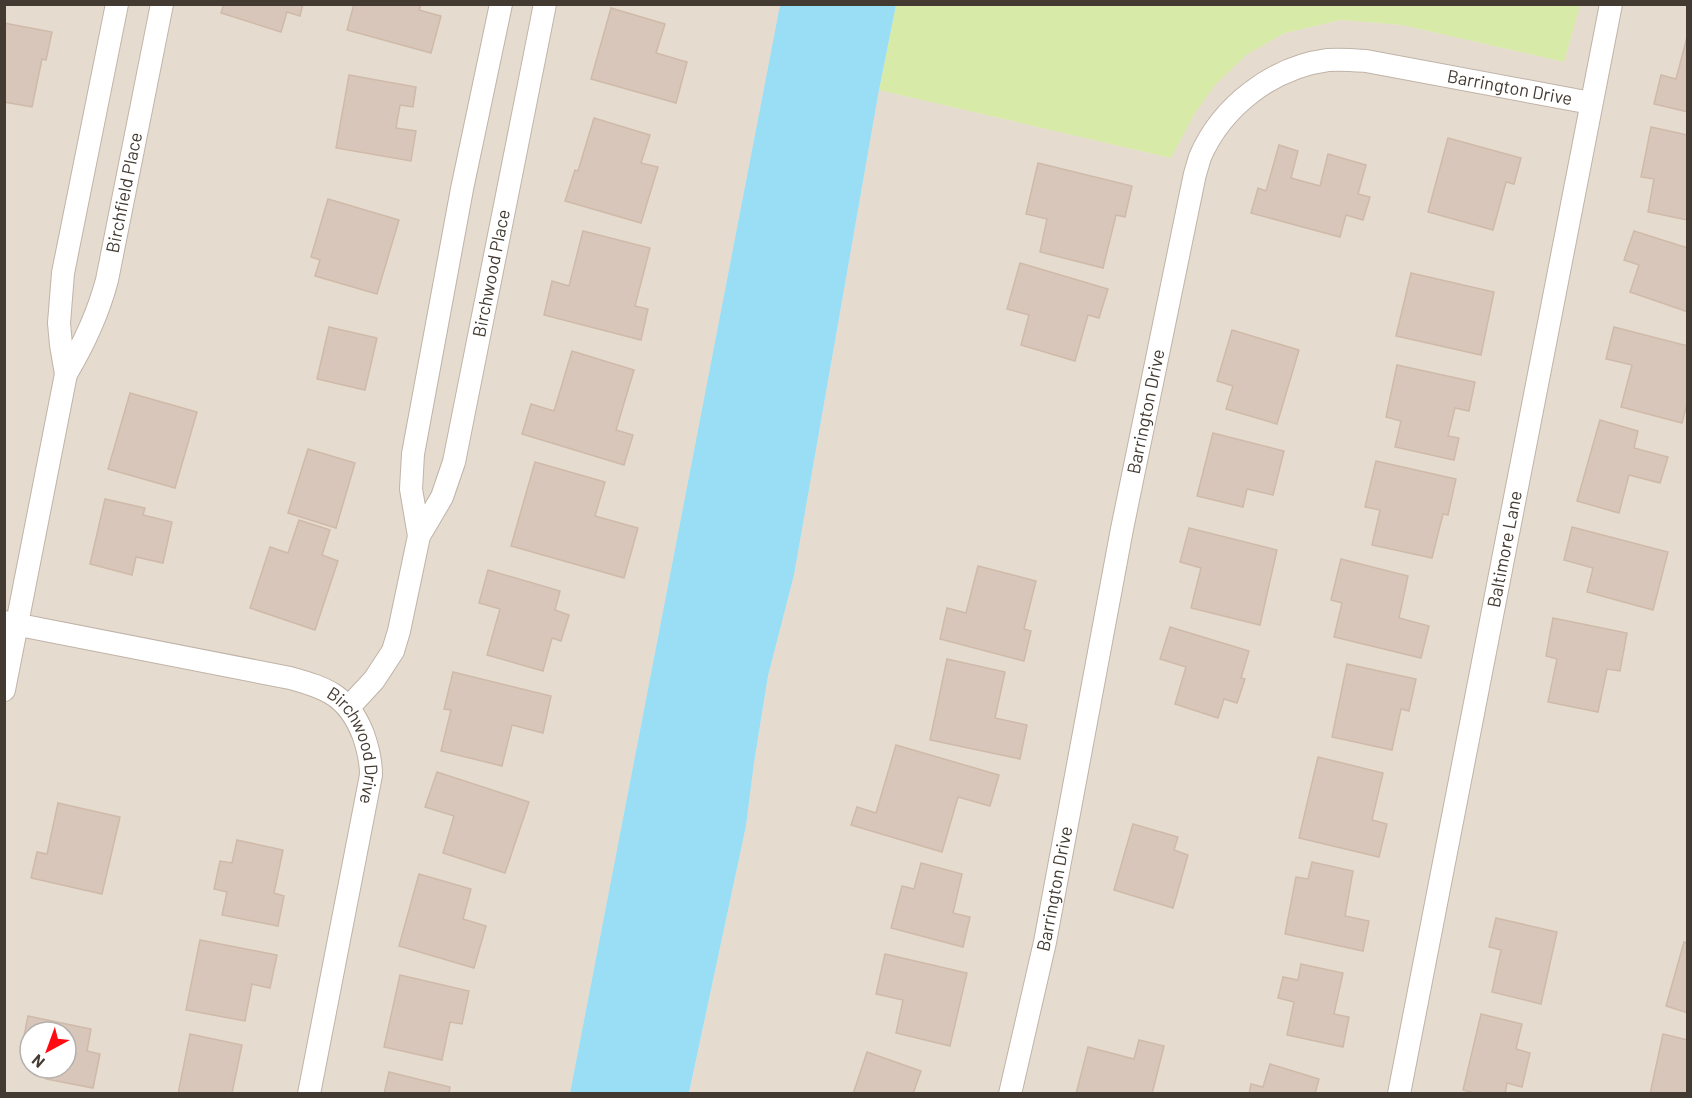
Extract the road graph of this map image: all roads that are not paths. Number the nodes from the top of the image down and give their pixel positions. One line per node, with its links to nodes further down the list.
1 (117, 4): 7 (street, Birchfield Place)
2 (162, 4): 7 (street, Birchfield Place)
3 (501, 4): 8 (street, Birchwood Place)
4 (545, 4): 8 (street, Birchwood Place)
5 (1611, 4): 6 (street, Baltimore Lane)
6 (1591, 103): 13 (street, Barrington Drive); 14 (street, Baltimore Lane)
7 (66, 374): 9 (street, Birchfield Place)
8 (419, 536): 11 (street, Birchwood Place)
9 (11, 623): 10 (street, Birchfield Place); 11 (street, Birchwood Drive)
10 (4, 690)
11 (349, 707): 12 (street, Birchwood Drive)
12 (309, 1094)
13 (1010, 1094)
14 (1399, 1094)

